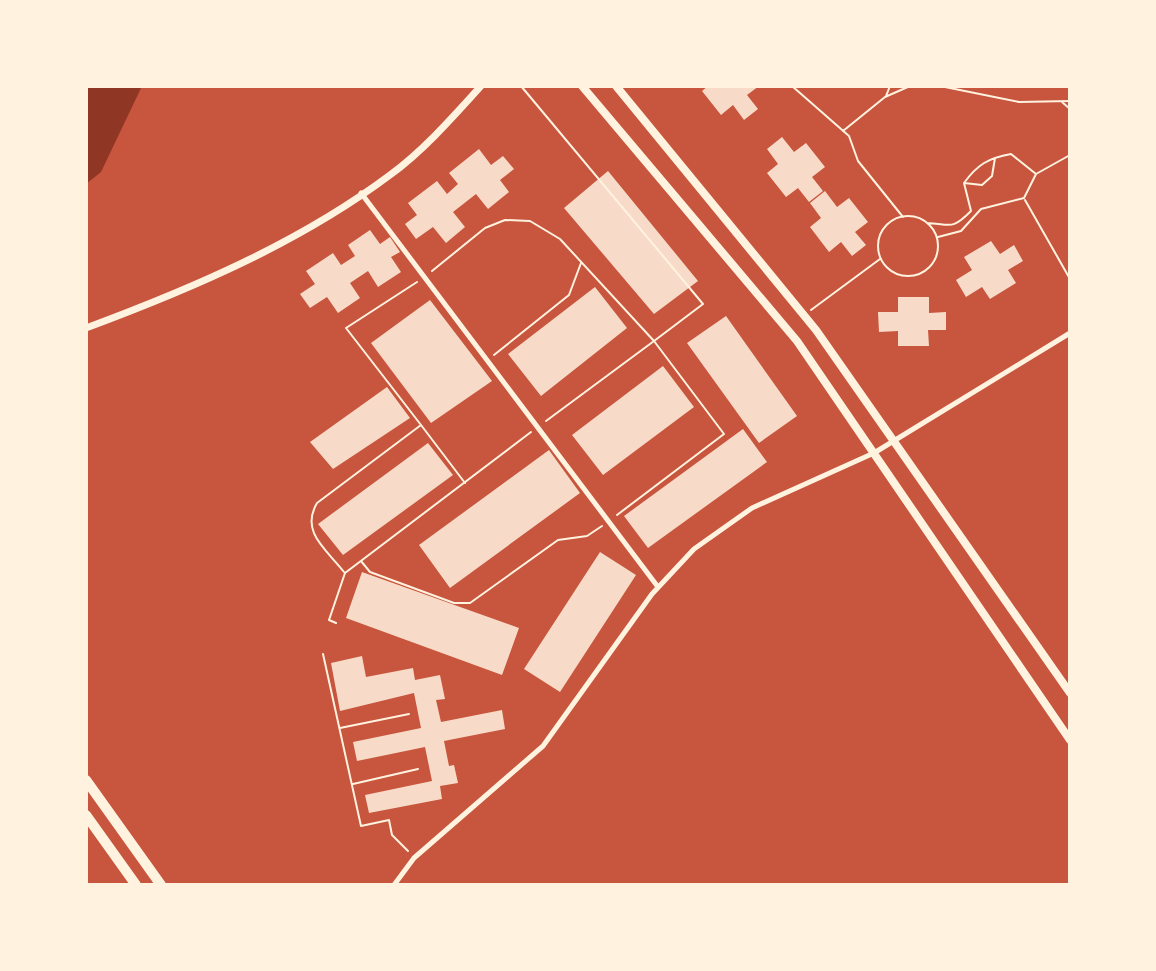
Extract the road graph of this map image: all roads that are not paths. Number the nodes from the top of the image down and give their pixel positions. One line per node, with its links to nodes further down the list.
1 (481, 86): 4 (street)
2 (582, 86): 8 (main road)
3 (616, 86): 7 (main road)
4 (361, 193): 5 (street); 9 (street)
5 (86, 328)
6 (1070, 333): 7 (street)
7 (896, 441): 8 (street); 10 (main road)
8 (874, 453): 9 (street); 11 (main road)
9 (658, 587): 16 (street)
10 (1070, 693)
11 (1070, 740)
12 (86, 780): 15 (highway)
13 (86, 815): 14 (highway)
14 (136, 885)
15 (161, 885)
16 (394, 885)

